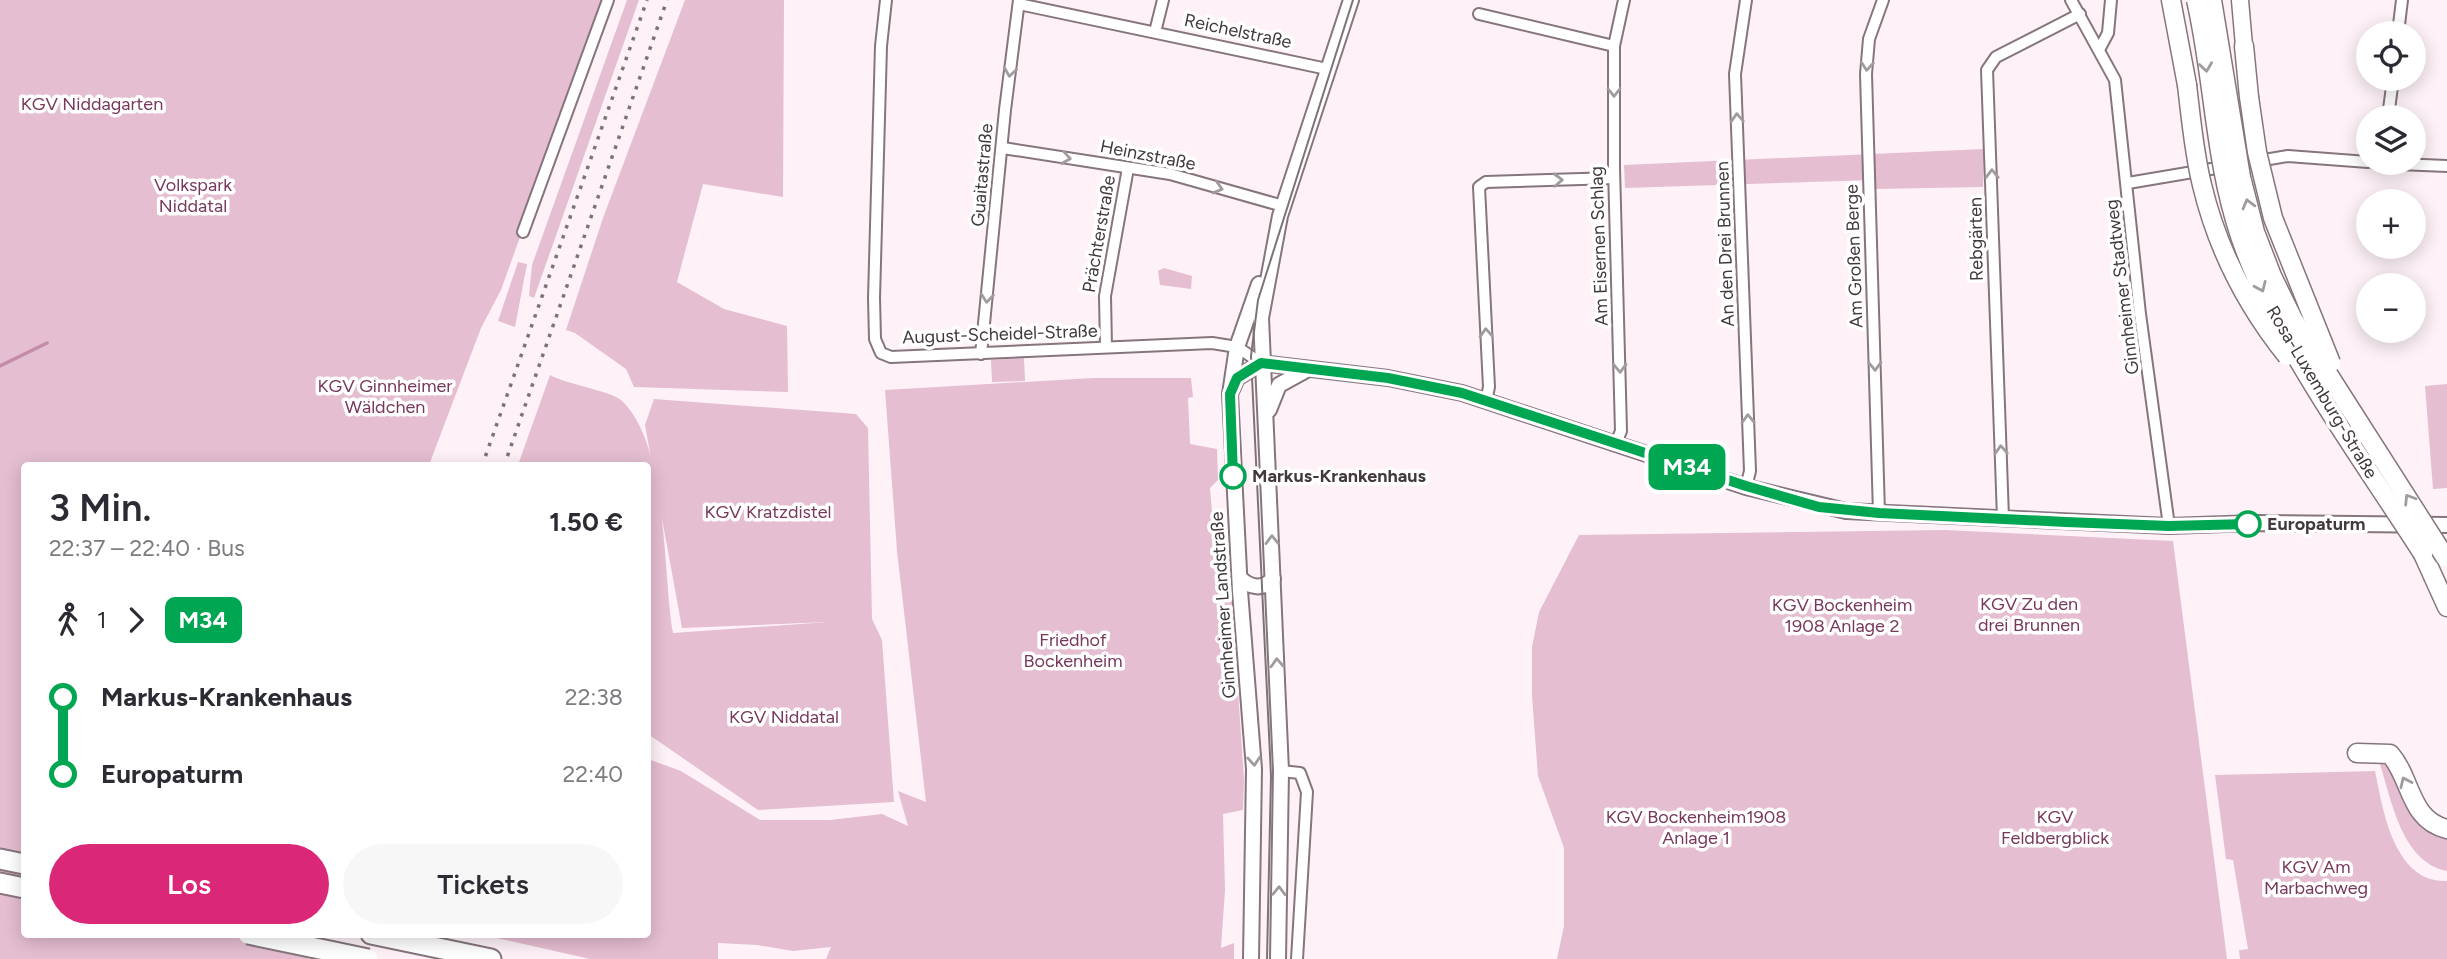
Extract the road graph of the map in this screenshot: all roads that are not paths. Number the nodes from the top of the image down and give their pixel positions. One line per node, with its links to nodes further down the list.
1 (608, 0): 32 (street)
2 (886, 0): 36 (street, August-Scheidel-Straße)
3 (1163, 0): 19 (street)
4 (1351, 0): 23 (main road, Ginnheimer Landstraße)
5 (1624, 0): 20 (street, Am Eisernen Schlag)
6 (1746, 0): 45 (street, An den Drei Brunnen, one-way to 6)
7 (1883, 0): 46 (street, Am Großen Berge, one-way to 46)
8 (2071, 0): 17 (street, Ginnheimer Stadtweg)
9 (2111, 0): 22 (street)
10 (2171, 0): 43 (highway, bridge)
11 (2196, 0): 43 (highway, Rosa-Luxemburg-Straße, one-way to 43, bridge)
12 (2212, 0): 40 (highway, Rosa-Luxemburg-Straße, one-way to 12, bridge)
13 (2240, 0): 21 (main road)
14 (2402, 0): 18 (street)
15 (1019, 2): 19 (street, Reichelstraße); 24 (street, Guaitastraße, one-way to 24)
16 (1479, 14): 20 (street)
17 (2080, 14): 22 (street, Ginnheimer Stadtweg); 47 (street, Rebgärten, one-way to 17)
18 (2399, 21)
19 (1155, 32): 23 (street, Reichelstraße)
20 (1614, 46): 29 (street, Am Eisernen Schlag, one-way to 29)
21 (2244, 46): 40 (highway, bridge)
22 (2100, 48): 30 (street, Ginnheimer Stadtweg)
23 (1327, 69): 31 (main road, Ginnheimer Landstraße)
24 (1003, 148): 28 (street, Heinzstraße, one-way to 28); 36 (street, Guaitastraße, one-way to 36)
25 (2356, 161): 30 (street)
26 (2426, 165): 27 (street)
27 (2447, 166)
28 (1128, 168): 31 (street, Heinzstraße, one-way to 31); 34 (street, Prächterstraße)
29 (1614, 178): 41 (street, one-way to 29); 44 (street, Am Eisernen Schlag, one-way to 44)
30 (2128, 183): 48 (street, Ginnheimer Stadtweg)
31 (1283, 206): 33 (main road, Ginnheimer Landstraße)
32 (523, 232)
33 (1271, 254): 35 (main road, Ginnheimer Landstraße); 37 (main road, Ginnheimer Landstraße)
34 (1105, 347): 35 (street, August-Scheidel-Straße); 36 (street, August-Scheidel-Straße)
35 (1237, 347): 37 (street, August-Scheidel-Straße); 39 (main road, Ginnheimer Landstraße)
36 (981, 354)
37 (1261, 363): 38 (main road); 39 (main road); 42 (main road, Ginnheimer Landstraße)
38 (1309, 368): 41 (main road); 42 (main road)
39 (1230, 394): 51 (main road, Ginnheimer Landstraße)
40 (2343, 396): 50 (highway, Rosa-Luxemburg-Straße, one-way to 40, bridge)
41 (1486, 401): 44 (main road)
42 (1267, 418): 52 (main road, Ginnheimer Landstraße, one-way to 42)
43 (2337, 420): 53 (highway, Rosa-Luxemburg-Straße, bridge)
44 (1616, 443): 45 (main road)
45 (1746, 486): 46 (main road)
46 (1879, 513): 47 (main road)
47 (2003, 518): 48 (main road)
48 (2169, 521): 49 (main road)
49 (2447, 525)
50 (2446, 559)
51 (1240, 578): 52 (main road); 65 (main road, Ginnheimer Landstraße, one-way to 65)
52 (1273, 579): 55 (main road, Ginnheimer Landstraße, one-way to 52)
53 (2447, 607)
54 (2357, 753): 56 (highway, one-way to 54)
55 (1281, 771): 66 (main road, Ginnheimer Landstraße, one-way to 55); 67 (street)
56 (2447, 829)
57 (0, 859): 58 (highway)
58 (21, 863)
59 (0, 883): 60 (highway)
60 (21, 887)
61 (267, 938): 63 (highway, bridge)
62 (390, 938): 64 (highway)
63 (368, 959)
64 (491, 959)
65 (1251, 959)
66 (1278, 959)
67 (1297, 959)

